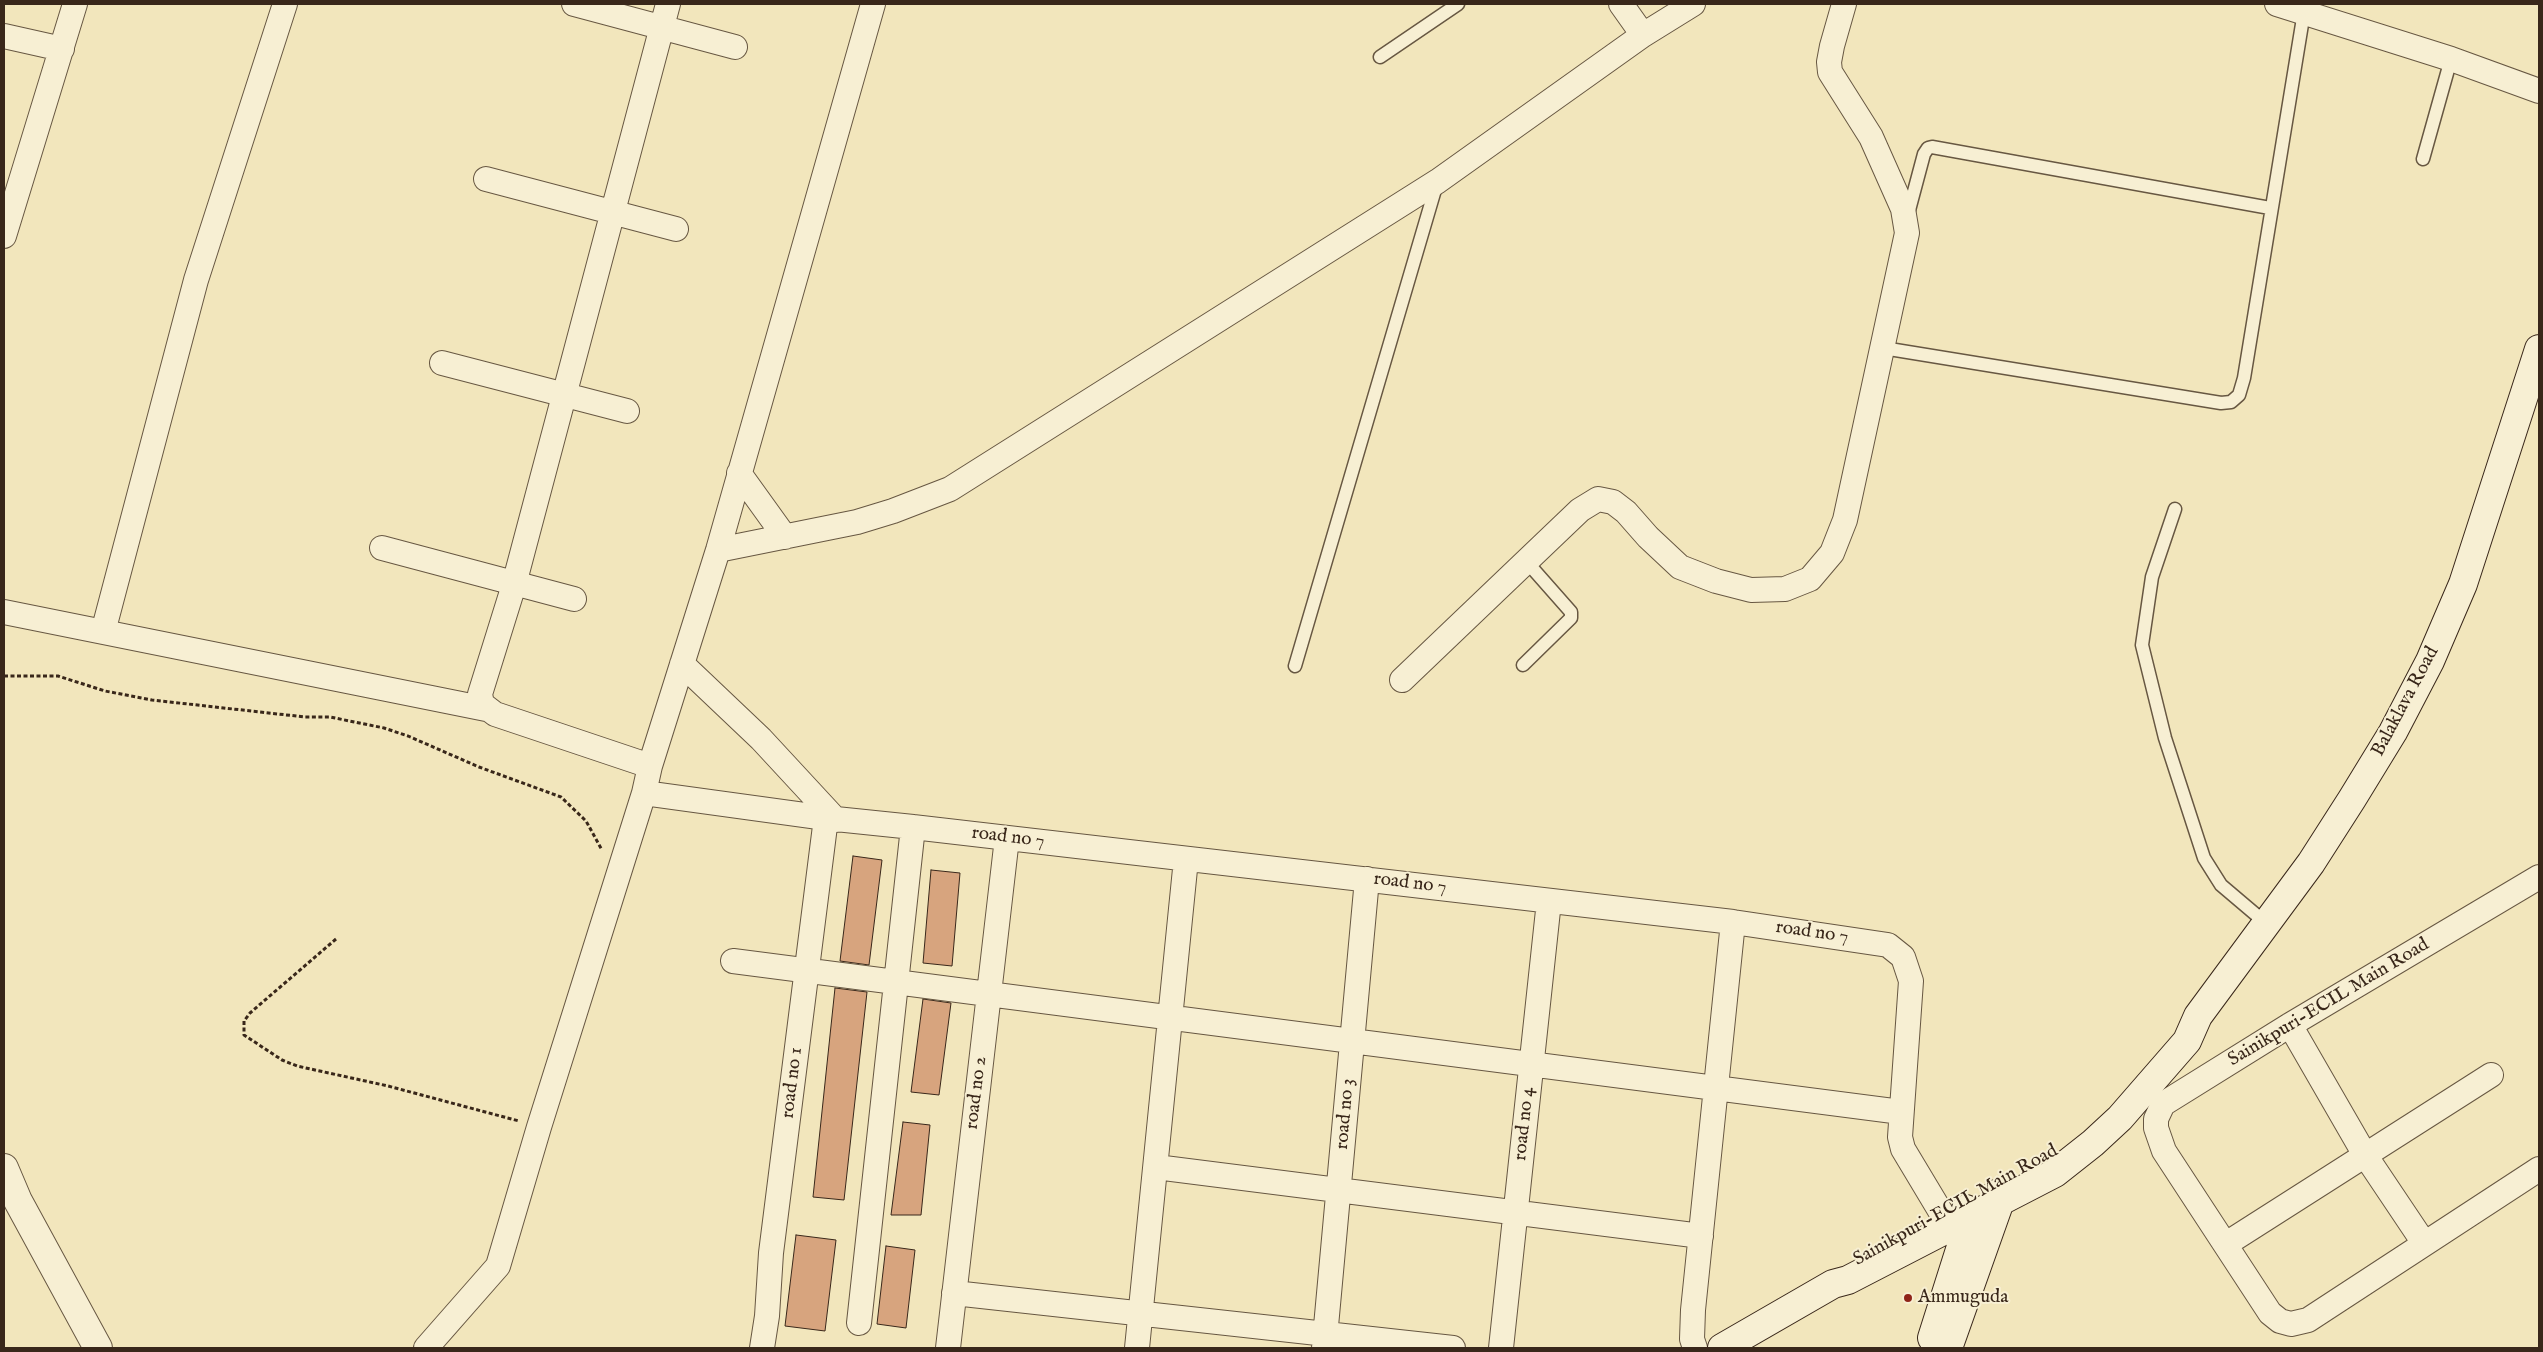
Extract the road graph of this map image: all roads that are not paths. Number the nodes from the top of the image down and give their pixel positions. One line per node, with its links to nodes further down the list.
1 (75, 4): 16 (street)
2 (285, 4): 42 (street)
3 (574, 4): 12 (street)
4 (668, 4): 12 (street)
5 (873, 4): 33 (street)
6 (1458, 4): 17 (lane)
7 (1621, 4): 13 (street)
8 (1693, 4): 13 (street)
9 (1844, 4): 25 (street)
10 (2277, 4): 11 (street)
11 (2304, 12): 18 (street); 23 (lane)
12 (662, 27): 15 (street); 24 (street)
13 (1644, 35): 22 (street)
14 (4, 36): 16 (street)
15 (735, 47)
16 (62, 49): 27 (street)
17 (1380, 57)
18 (2451, 59): 19 (street); 20 (lane)
19 (2539, 91)
20 (2423, 159)
21 (486, 179): 24 (street)
22 (1438, 181): 35 (street); 45 (lane)
23 (2270, 208): 25 (lane); 28 (lane)
24 (613, 212): 26 (street); 31 (street)
25 (1906, 221): 28 (street)
26 (676, 229)
27 (4, 236)
28 (1883, 348): 38 (street)
29 (2539, 350): 58 (main road, Balaklava Road)
30 (442, 363): 31 (street)
31 (564, 396): 32 (street); 39 (street)
32 (627, 412)
33 (739, 473): 35 (street); 37 (street)
34 (2175, 509): 58 (lane)
35 (785, 537): 37 (street)
36 (382, 548): 39 (street)
37 (718, 550): 43 (street)
38 (1526, 561): 44 (lane); 46 (street)
39 (514, 583): 40 (street); 47 (street)
40 (574, 599)
41 (4, 612): 42 (street)
42 (103, 632): 47 (street)
43 (682, 664): 48 (street); 50 (street)
44 (1523, 665)
45 (1295, 666)
46 (1402, 680)
47 (486, 709): 48 (street)
48 (650, 766): 49 (street)
49 (644, 794): 50 (street, road no 7); 88 (street)
50 (831, 819): 51 (street, road no 7); 60 (street, road no 1)
51 (913, 827): 52 (street, road no 7); 61 (street)
52 (1007, 838): 53 (street, road no 7); 62 (street, road no 2)
53 (1186, 858): 55 (street, road no 7); 64 (street)
54 (2539, 877): 65 (street, Sainikpuri-ECIL Main Road)
55 (1367, 879): 56 (street, road no 7); 66 (street, road no 3)
56 (1548, 900): 57 (street, road no 7); 67 (street, road no 4)
57 (1733, 922): 69 (street); 70 (street, road no 7)
58 (2267, 924): 63 (main road, Balaklava Road)
59 (733, 960): 60 (street)
60 (808, 970): 61 (street); 89 (street, road no 1)
61 (896, 982): 62 (street); 85 (street)
62 (989, 994): 64 (street); 83 (street, road no 2)
63 (2198, 1016): 76 (main road, Sainikpuri-ECIL Main Road)
64 (1171, 1018): 66 (street); 72 (street)
65 (2290, 1025): 71 (street); 81 (street, Sainikpuri-ECIL Main Road)
66 (1353, 1041): 67 (street); 75 (street, road no 3)
67 (1532, 1064): 69 (street); 78 (street, road no 4)
68 (2491, 1075): 71 (street)
69 (1717, 1088): 70 (street); 80 (street)
70 (1901, 1112): 79 (street, road no 7)
71 (2366, 1155): 81 (street); 82 (street)
72 (1156, 1166): 75 (street); 84 (street)
73 (4, 1168): 77 (main road)
74 (2539, 1169): 82 (street, Sainikpuri-ECIL Main Road)
75 (1339, 1191): 78 (street); 86 (street, road no 3)
76 (1997, 1196): 79 (main road, Sainikpuri-ECIL Main Road); 97 (main road)
77 (11, 1197): 87 (main road)
78 (1516, 1212): 80 (street); 93 (street, road no 4)
79 (1958, 1212): 95 (main road, Sainikpuri-ECIL Main Road); 96 (main road)
80 (1701, 1236): 94 (street)
81 (2226, 1244): 82 (street, Sainikpuri-ECIL Main Road)
82 (2424, 1244)
83 (954, 1293): 84 (street); 90 (street, road no 2)
84 (1141, 1314): 86 (street); 91 (street)
85 (859, 1323)
86 (1325, 1341): 92 (street)
87 (98, 1348)
88 (426, 1348)
89 (762, 1348)
90 (948, 1348)
91 (1137, 1348)
92 (1453, 1348)
93 (1501, 1348)
94 (1695, 1348)
95 (1722, 1348)
96 (1929, 1348)
97 (1948, 1348)

